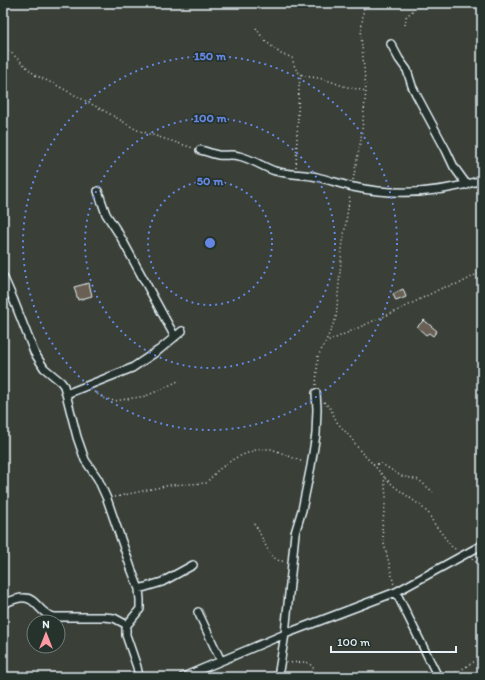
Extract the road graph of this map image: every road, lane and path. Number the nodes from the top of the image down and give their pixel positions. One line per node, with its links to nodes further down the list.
1 (364, 3): 8 (path)
2 (424, 3): 3 (path)
3 (406, 25)
4 (256, 28): 7 (path)
5 (391, 44): 12 (street)
6 (3, 45): 9 (path)
7 (301, 74): 8 (path); 10 (path)
8 (366, 91): 13 (path)
9 (200, 150): 10 (street)
10 (295, 174): 13 (street)
11 (482, 180): 12 (street)
12 (467, 185): 13 (street)
13 (351, 186): 19 (path)
14 (98, 192): 18 (street)
15 (482, 273): 19 (path)
16 (3, 276): 23 (street)
17 (182, 331): 18 (street)
18 (175, 337): 21 (street)
19 (325, 344): 22 (path)
20 (180, 380): 21 (path)
21 (85, 386): 23 (street)
22 (316, 393): 24 (path); 25 (street)
23 (66, 394): 28 (street)
24 (373, 464): 26 (path); 27 (path)
25 (311, 466): 28 (path); 32 (street)
26 (384, 477): 31 (path); 36 (path)
27 (433, 492)
28 (107, 498): 35 (street)
29 (254, 524): 32 (path)
30 (482, 545): 31 (street)
31 (465, 555): 34 (path); 36 (street)
32 (292, 559): 40 (street)
33 (193, 565): 35 (street)
34 (482, 566)
35 (139, 589): 39 (street)
36 (396, 592): 40 (street); 48 (street)
37 (3, 604): 39 (street)
38 (198, 612): 42 (street)
39 (127, 625): 44 (street)
40 (285, 634): 42 (street); 43 (street)
41 (482, 658): 49 (path)
42 (221, 661): 45 (street)
43 (280, 663): 46 (street); 47 (path)
44 (139, 677)
45 (183, 677)
46 (278, 677)
47 (317, 677)
48 (438, 677)
49 (449, 677)

